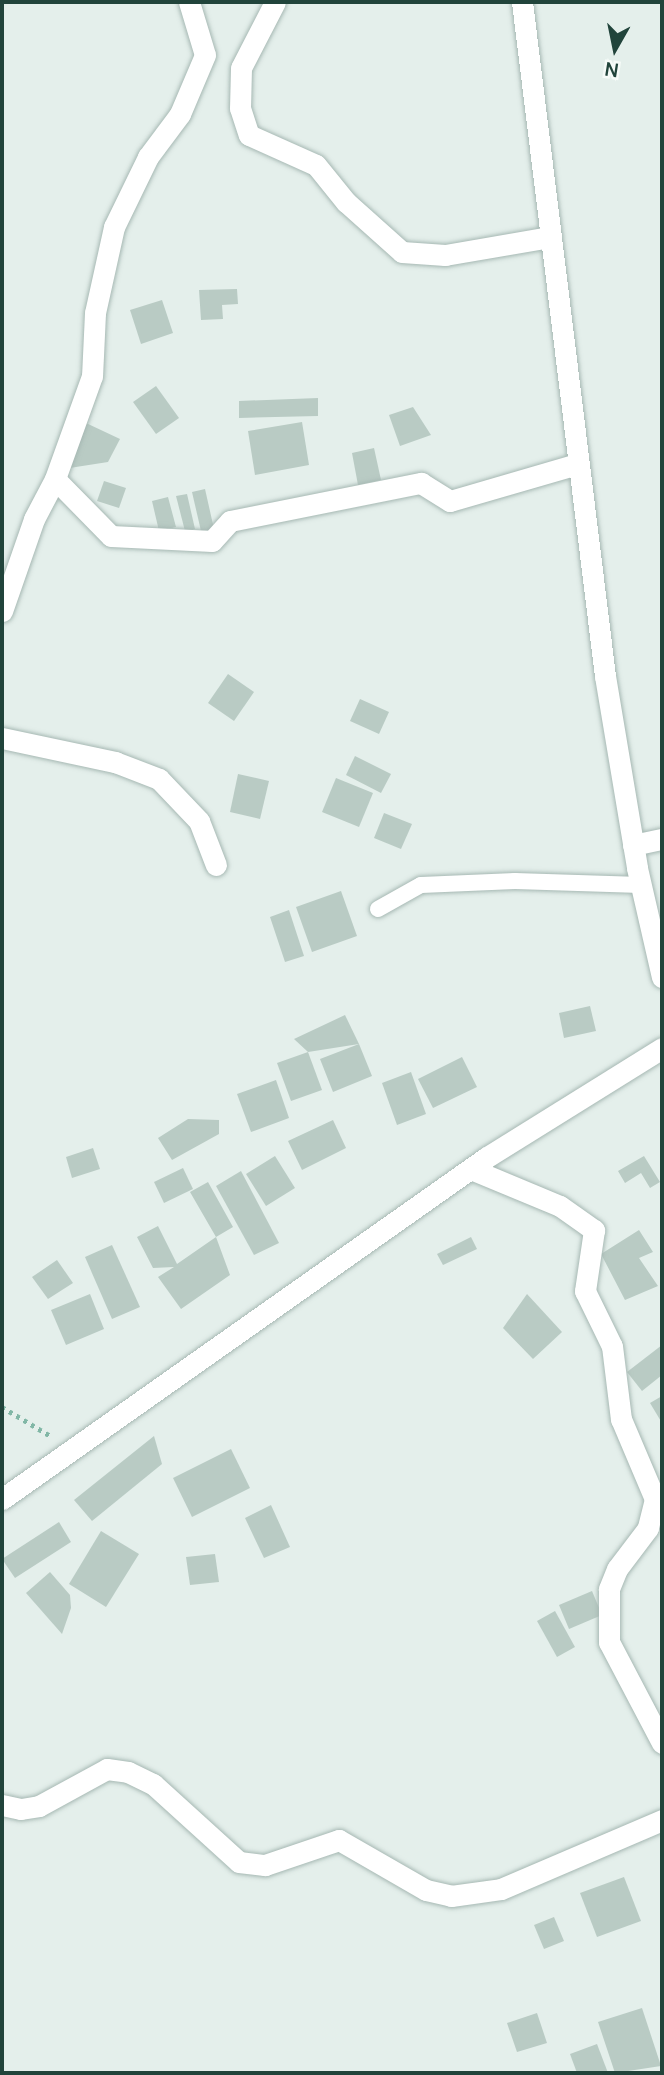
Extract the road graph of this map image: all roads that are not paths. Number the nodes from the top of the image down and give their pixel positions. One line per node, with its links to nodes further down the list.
1 (189, 2): 6 (street)
2 (275, 2): 4 (street)
3 (522, 2): 4 (street)
4 (550, 237): 5 (street)
5 (577, 464): 6 (street); 10 (street)
6 (55, 480): 7 (street)
7 (2, 611)
8 (2, 738): 11 (street)
9 (662, 839): 10 (street)
10 (633, 845): 12 (street)
11 (216, 865)
12 (640, 885): 13 (lane); 14 (street)
13 (378, 909)
14 (662, 977)
15 (662, 1048): 16 (street)
16 (471, 1169): 17 (street); 18 (street)
17 (2, 1499)
18 (662, 1743)
19 (2, 1805): 20 (street)
20 (662, 1820)

